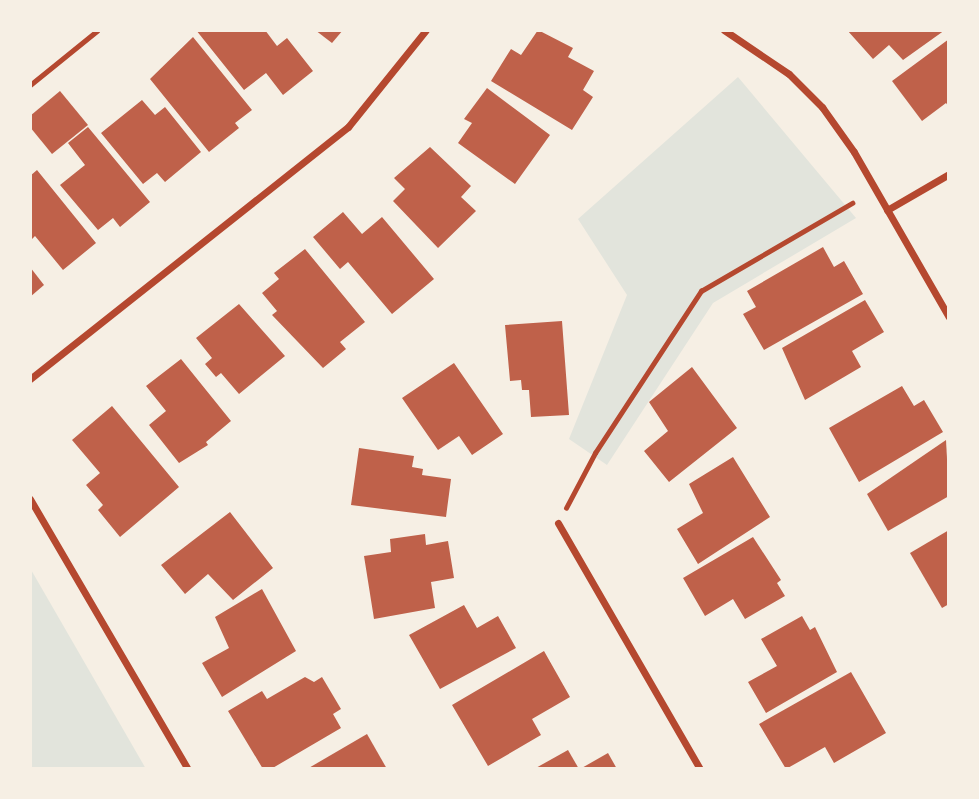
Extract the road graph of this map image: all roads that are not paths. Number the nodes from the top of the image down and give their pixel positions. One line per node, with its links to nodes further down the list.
1 (98, 30): 4 (lane)
2 (426, 30): 8 (street)
3 (724, 30): 6 (street)
4 (30, 85)
5 (949, 174): 6 (street)
6 (887, 210): 7 (street)
7 (949, 317)
8 (30, 379)
9 (30, 499): 11 (street)
10 (558, 523): 12 (street)
11 (188, 769)
12 (700, 769)

